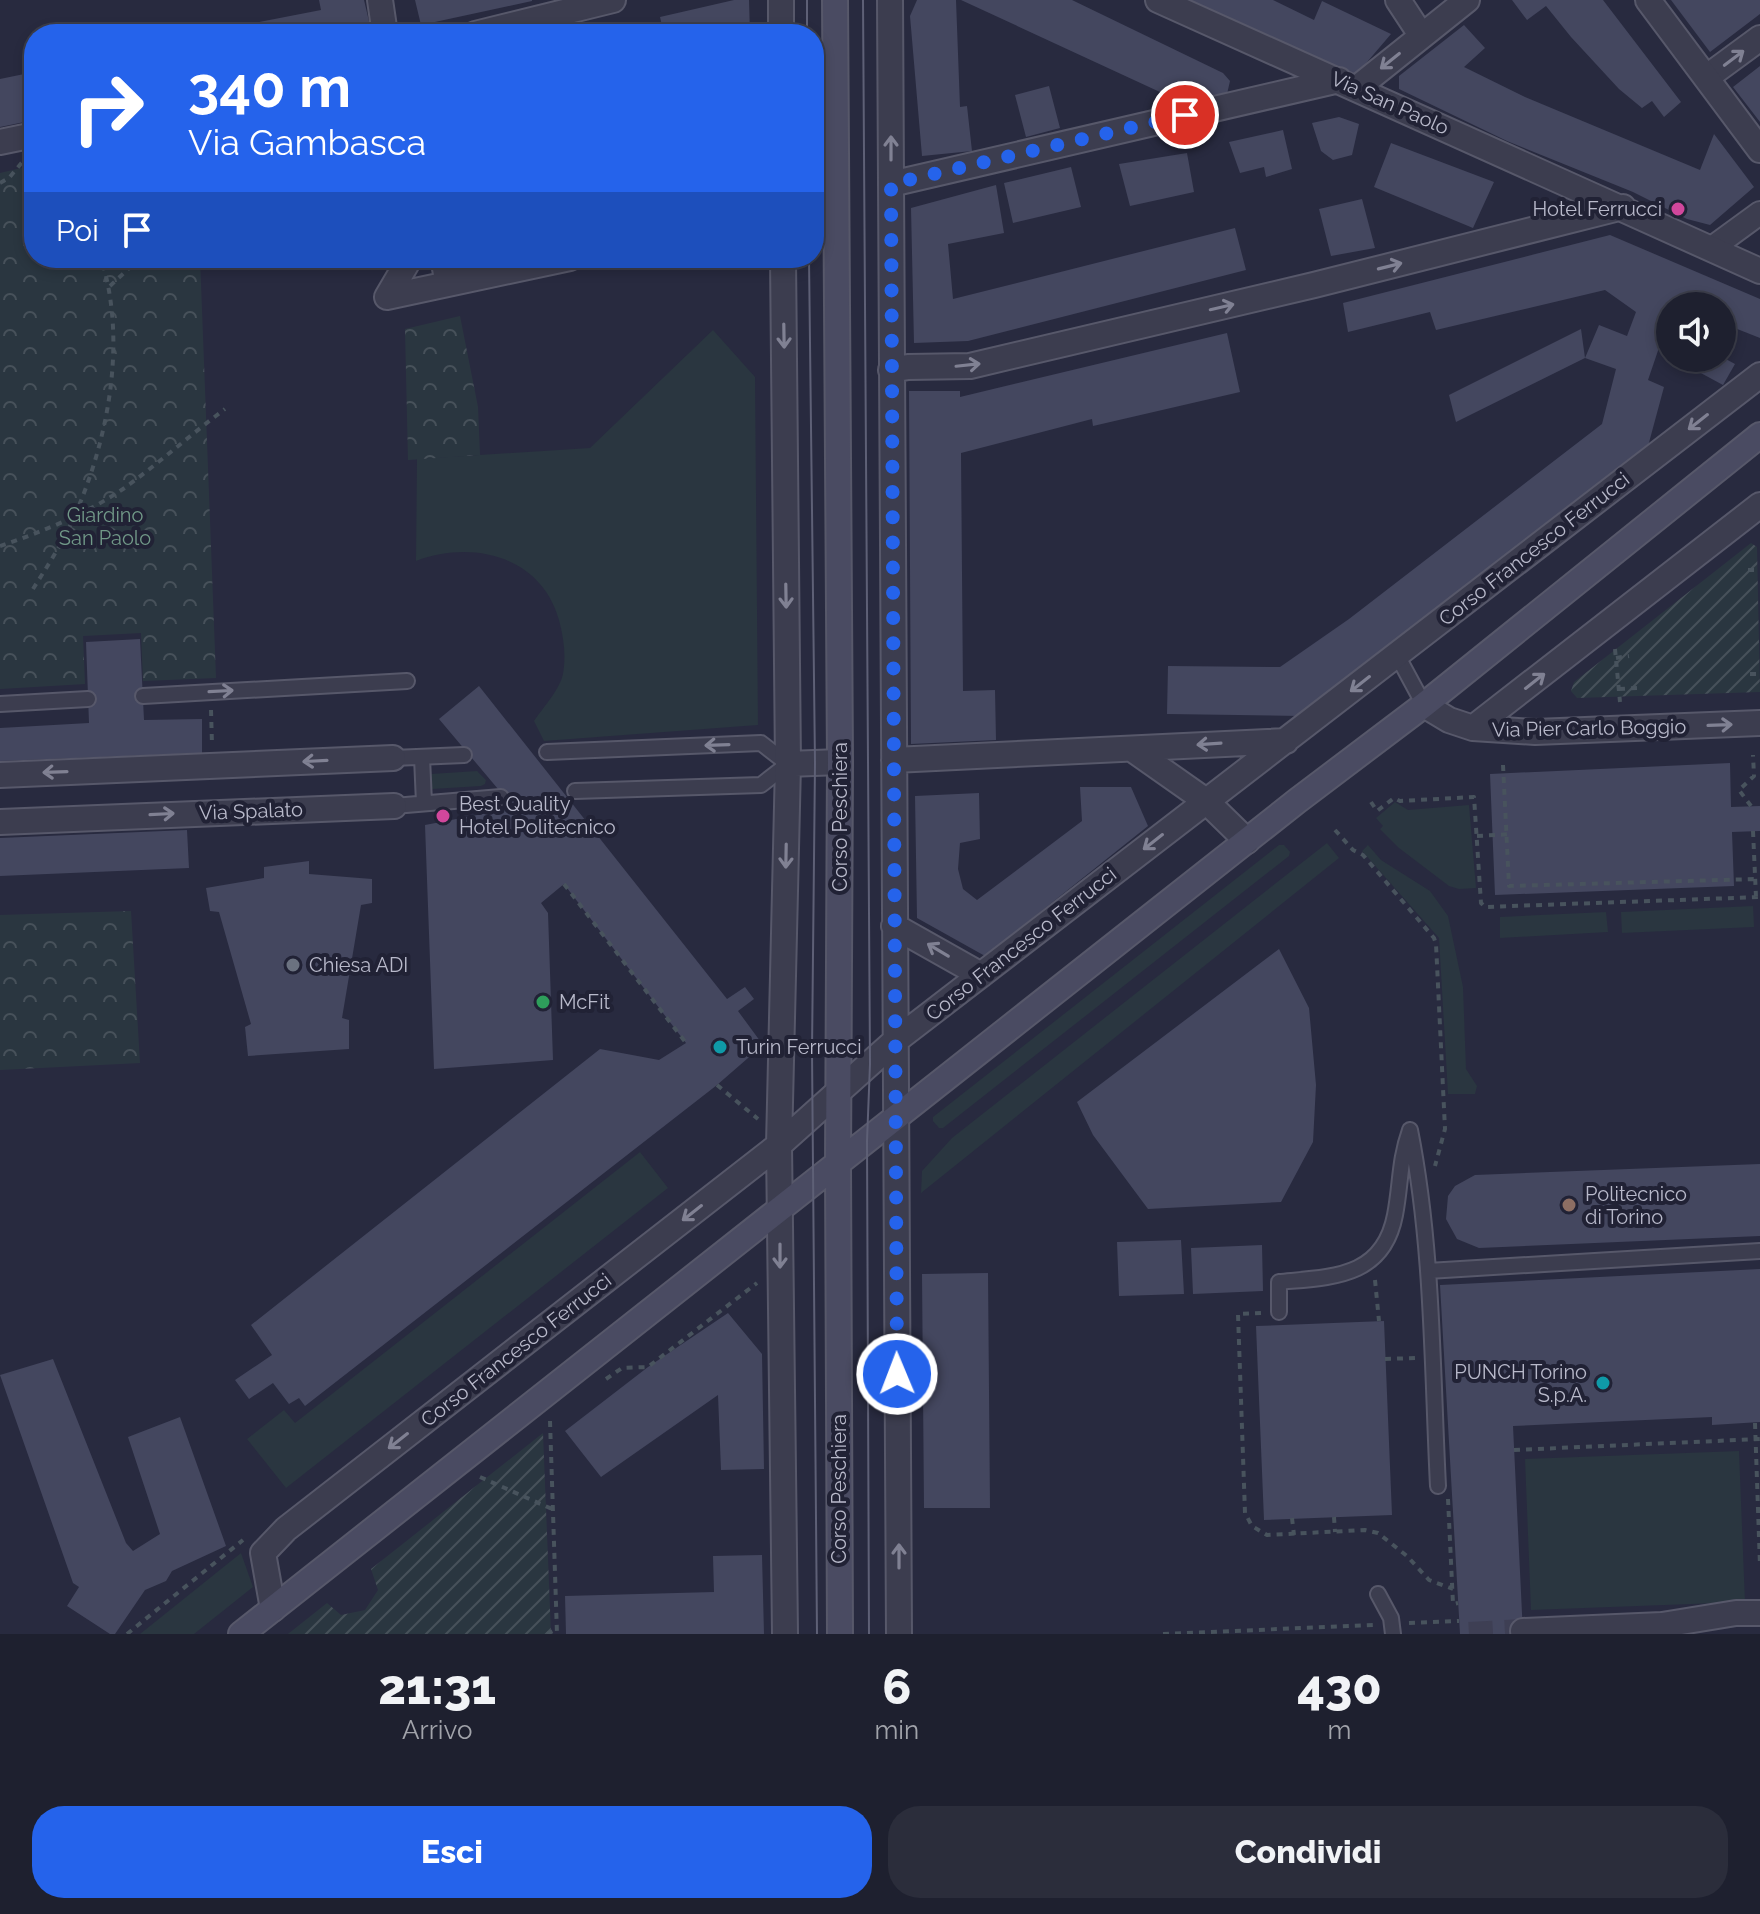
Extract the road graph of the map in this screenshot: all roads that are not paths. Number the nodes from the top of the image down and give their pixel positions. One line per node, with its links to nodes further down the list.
1 (380, 0): 10 (street)
2 (613, 0): 11 (street)
3 (781, 0): 12 (street)
4 (835, 0): 51 (main road, Corso Peschiera)
5 (890, 0): 20 (street, one-way to 5)
6 (1158, 0): 16 (street, Via San Paolo)
7 (1398, 0): 13 (street)
8 (1467, 0): 13 (street)
9 (1648, 0): 15 (street)
10 (384, 24)
11 (516, 24)
12 (781, 24)
13 (1421, 35): 16 (street, one-way to 16)
14 (1760, 38): 15 (street, one-way to 14)
15 (1707, 77): 19 (street)
16 (1348, 84): 20 (street); 21 (street, Via San Paolo)
17 (24, 137): 18 (street)
18 (0, 142)
19 (1760, 150)
20 (891, 184): 32 (street)
21 (1623, 207): 23 (street, Via San Paolo); 32 (street, one-way to 21)
22 (1760, 213): 23 (street)
23 (1712, 248): 29 (street, Via San Paolo)
24 (387, 268): 31 (street)
25 (404, 268): 31 (street)
26 (445, 268): 30 (street)
27 (523, 268): 30 (street)
28 (783, 268): 52 (street, one-way to 52)
29 (1760, 271)
30 (448, 284): 31 (street)
31 (387, 297)
32 (891, 370): 50 (street)
33 (1760, 375): 36 (street, Corso Francesco Ferrucci, one-way to 36)
34 (1760, 435): 41 (main road)
35 (1760, 505): 43 (street, one-way to 35)
36 (1397, 655): 41 (lane); 44 (street, Corso Francesco Ferrucci, one-way to 44)
37 (407, 681): 38 (lane, one-way to 37)
38 (143, 696)
39 (88, 699): 40 (lane)
40 (0, 704)
41 (1424, 705): 43 (street, Via Pier Carlo Boggio); 60 (main road)
42 (1760, 723): 43 (street, Via Pier Carlo Boggio, one-way to 42)
43 (1473, 728)
44 (1286, 741): 45 (street, one-way to 45); 56 (street, Corso Francesco Ferrucci)
45 (1132, 749): 50 (street); 56 (street)
46 (547, 752): 52 (lane, one-way to 46)
47 (464, 755): 48 (lane)
48 (422, 757): 49 (lane); 57 (lane)
49 (393, 758): 53 (street, one-way to 53)
50 (894, 760): 61 (street)
51 (840, 762): 52 (street); 64 (main road, Corso Peschiera)
52 (788, 764): 54 (lane); 66 (street, one-way to 66)
53 (0, 775)
54 (575, 791)
55 (501, 797): 57 (lane, Via Spalato)
56 (1206, 801): 60 (street); 62 (street, Corso Francesco Ferrucci, one-way to 62)
57 (424, 803): 58 (lane, Via Spalato)
58 (394, 806): 59 (street, Via Spalato, one-way to 58)
59 (0, 822)
60 (1247, 841): 65 (main road)
61 (894, 926): 62 (street, one-way to 61); 63 (street)
62 (981, 975): 63 (street, Corso Francesco Ferrucci)
63 (895, 1041): 64 (street, Corso Francesco Ferrucci); 65 (street)
64 (838, 1092): 66 (street, Corso Francesco Ferrucci); 67 (main road, Corso Peschiera)
65 (895, 1119): 67 (main road); 81 (street, one-way to 65)
66 (772, 1136): 68 (street); 74 (street, Corso Francesco Ferrucci, one-way to 74)
67 (838, 1164): 68 (main road); 80 (main road, Corso Peschiera)
68 (780, 1210): 74 (main road); 79 (street, one-way to 79)
69 (1760, 1251): 70 (lane)
70 (1428, 1271): 71 (lane); 72 (lane)
71 (1279, 1312)
72 (1438, 1486)
73 (1378, 1594): 76 (lane)
74 (273, 1609): 78 (main road)
75 (1760, 1613): 77 (street)
76 (1393, 1629)
77 (1523, 1631)
78 (241, 1634)
79 (785, 1634)
80 (840, 1634)
81 (899, 1634)

